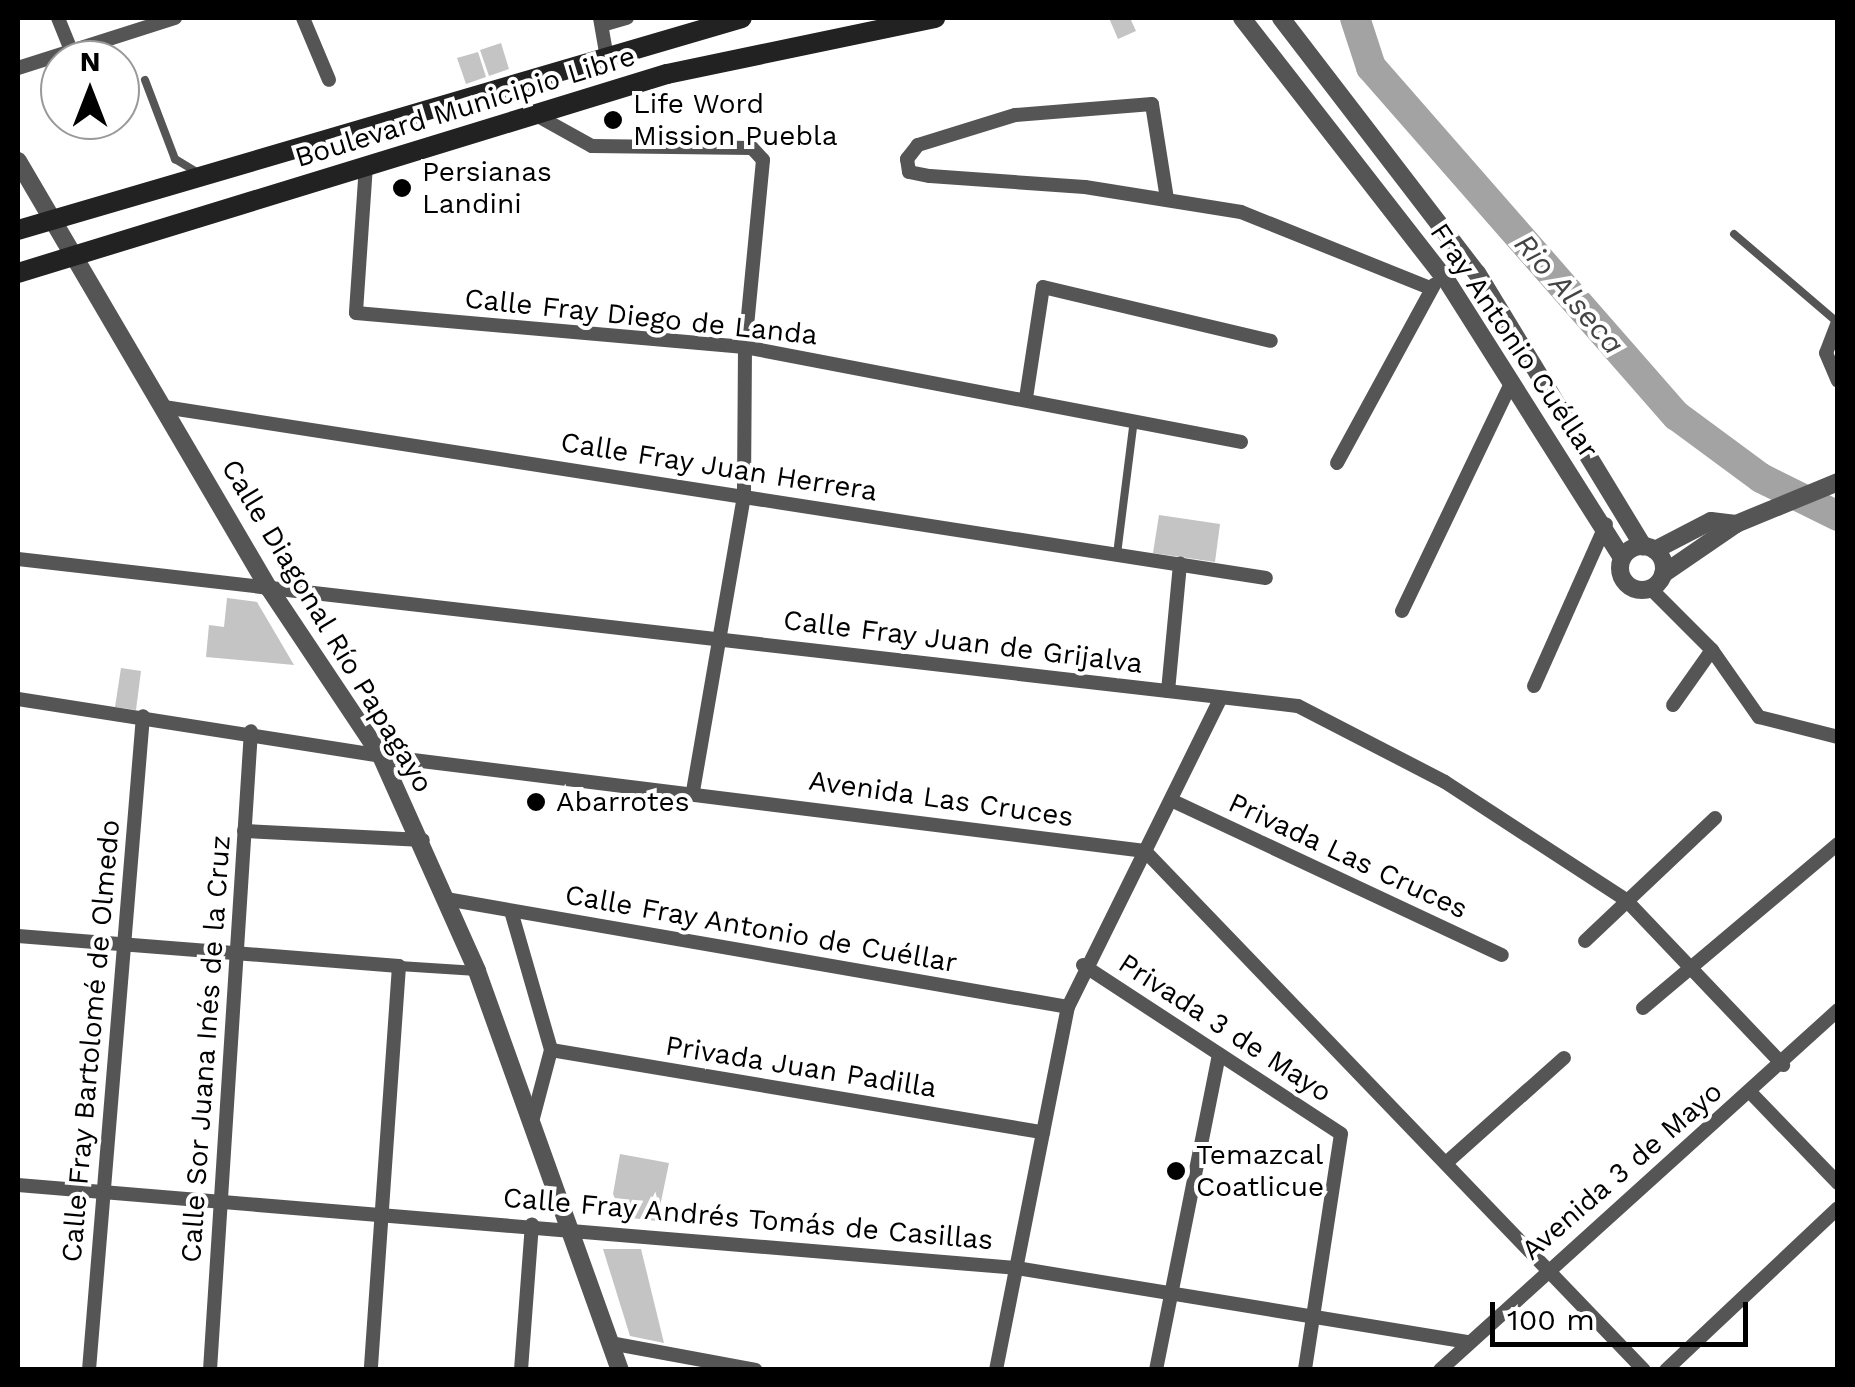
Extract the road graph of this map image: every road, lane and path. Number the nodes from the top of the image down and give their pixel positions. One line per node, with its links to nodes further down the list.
1 (176, 18): 9 (street)
2 (303, 18): 12 (street)
3 (627, 18): 8 (street)
4 (742, 18): 10 (main road, Boulevard Municipio Libre)
5 (934, 18): 13 (main road, Boulevard Municipio Libre)
6 (1242, 18): 25 (street, Fray Antonio Cuéllar)
7 (1281, 18): 40 (street, Fray Antonio Cuéllar)
8 (601, 21): 10 (street)
9 (104, 40)
10 (606, 58): 17 (main road, Boulevard Municipio Libre)
11 (145, 80): 14 (lane)
12 (329, 80)
13 (536, 115): 16 (main road, Boulevard Municipio Libre); 28 (street)
14 (176, 159): 17 (lane); 18 (lane)
15 (18, 161): 20 (street, Calle Diagonal Río Papagayo)
16 (366, 165): 23 (main road, Boulevard Municipio Libre); 28 (street, Calle Fray Diego de Landa)
17 (204, 176): 18 (main road, Boulevard Municipio Libre)
18 (162, 188): 20 (main road, Boulevard Municipio Libre)
19 (1166, 199): 19 (street); 25 (street)
20 (54, 220): 21 (main road, Boulevard Municipio Libre); 23 (street, Calle Diagonal Río Papagayo)
21 (18, 230)
22 (1734, 234): 26 (lane)
23 (76, 255): 24 (main road, Boulevard Municipio Libre); 32 (street, Calle Diagonal Río Papagayo)
24 (18, 272)
25 (1438, 284): 30 (street, Fray Antonio Cuéllar); 35 (street)
26 (1837, 322): 29 (street)
27 (1271, 340): 31 (street)
28 (745, 347): 31 (street, Calle Fray Diego de Landa); 37 (street)
29 (1838, 381)
30 (1511, 384): 38 (street, Fray Antonio Cuéllar); 49 (street)
31 (1026, 398): 33 (street, Calle Fray Diego de Landa)
32 (164, 407): 37 (street, Calle Fray Juan Herrera); 47 (street, Calle Diagonal Río Papagayo)
33 (1134, 420): 34 (street, Calle Fray Diego de Landa); 41 (lane)
34 (1241, 442)
35 (1337, 463)
36 (1838, 482): 39 (street)
37 (744, 496): 41 (street, Calle Fray Juan Herrera); 50 (street)
38 (1606, 524): 42 (street, Fray Antonio Cuéllar); 52 (street)
39 (1736, 524): 40 (street); 45 (street)
40 (1649, 548): 42 (street); 45 (street, Fray Antonio Cuéllar)
41 (1117, 554): 44 (street, Calle Fray Juan Herrera)
42 (1622, 558): 48 (street, Fray Antonio Cuéllar)
43 (18, 560): 47 (street, Calle Fray Juan de Grijalva)
44 (1180, 564): 46 (street, Calle Fray Juan Herrera); 53 (street)
45 (1663, 574): 48 (street)
46 (1266, 578)
47 (269, 588): 50 (street, Calle Fray Juan de Grijalva); 60 (street, Calle Diagonal Río Papagayo)
48 (1650, 588): 51 (street)
49 (1402, 611)
50 (720, 639): 53 (street, Calle Fray Juan de Grijalva); 61 (street)
51 (1712, 650): 56 (street); 59 (street)
52 (1534, 686)
53 (1168, 691): 54 (street, Calle Fray Juan de Grijalva)
54 (1222, 698): 62 (street); 69 (street, Calle Fray Juan de Grijalva)
55 (18, 700): 57 (street, Avenida Las Cruces)
56 (1673, 705)
57 (143, 716): 58 (street, Avenida Las Cruces); 73 (street, Calle Fray Bartolomé de Olmedo)
58 (250, 731): 60 (street, Avenida Las Cruces); 64 (street, Calle Sor Juana Inés de la Cruz)
59 (1838, 737)
60 (381, 756): 61 (street, Avenida Las Cruces); 65 (street, Calle Diagonal Río Papagayo)
61 (693, 790): 67 (street, Avenida Las Cruces)
62 (1173, 801): 67 (street); 75 (street, Privada Las Cruces)
63 (1715, 818): 69 (street)
64 (244, 831): 65 (street); 74 (street, Calle Sor Juana Inés de la Cruz)
65 (423, 840): 68 (street, Calle Diagonal Río Papagayo)
66 (1838, 844): 76 (street)
67 (1145, 851): 77 (street); 90 (street)
68 (446, 899): 70 (street, Calle Fray Antonio de Cuéllar); 79 (street, Calle Diagonal Río Papagayo)
69 (1626, 900): 72 (street); 76 (street, Calle Fray Juan de Grijalva)
70 (510, 911): 80 (street, Calle Fray Antonio de Cuéllar); 83 (street)
71 (18, 936): 73 (street)
72 (1585, 941)
73 (124, 945): 74 (street); 93 (street, Calle Fray Bartolomé de Olmedo)
74 (237, 953): 78 (street); 94 (street, Calle Sor Juana Inés de la Cruz)
75 (1502, 955)
76 (1692, 964): 81 (street); 86 (street, Calle Fray Juan de Grijalva)
77 (1083, 965): 80 (street); 84 (street, Privada 3 de Mayo)
78 (398, 966): 79 (street); 96 (street)
79 (477, 971): 88 (street, Calle Diagonal Río Papagayo)
80 (1068, 1007): 89 (street)
81 (1643, 1008)
82 (1838, 1010): 86 (street, Avenida 3 de Mayo)
83 (551, 1050): 88 (street); 89 (street, Privada Juan Padilla)
84 (1219, 1054): 101 (street); 102 (street, Privada 3 de Mayo)
85 (1564, 1058): 90 (street)
86 (1782, 1065): 87 (street, Avenida 3 de Mayo)
87 (1750, 1092): 91 (street); 100 (street, Avenida 3 de Mayo)
88 (532, 1123): 98 (street, Calle Diagonal Río Papagayo)
89 (1043, 1132): 99 (street)
90 (1446, 1164): 100 (street)
91 (1838, 1183)
92 (18, 1185): 93 (street, Calle Fray Andrés Tomás de Casillas)
93 (104, 1192): 94 (street, Calle Fray Andrés Tomás de Casillas); 105 (street, Calle Fray Bartolomé de Olmedo)
94 (221, 1200): 96 (street, Calle Fray Andrés Tomás de Casillas); 106 (street, Calle Sor Juana Inés de la Cruz)
95 (1838, 1208): 116 (street)
96 (381, 1212): 97 (street, Calle Fray Andrés Tomás de Casillas); 107 (street)
97 (532, 1224): 98 (street, Calle Fray Andrés Tomás de Casillas); 108 (street)
98 (569, 1227): 99 (street, Calle Fray Andrés Tomás de Casillas); 104 (street, Calle Diagonal Río Papagayo)
99 (1016, 1268): 101 (street, Calle Fray Andrés Tomás de Casillas); 111 (street)
100 (1548, 1269): 103 (street, Avenida 3 de Mayo); 115 (street)
101 (1175, 1292): 102 (street, Calle Fray Andrés Tomás de Casillas); 112 (street)
102 (1314, 1311): 103 (street, Calle Fray Andrés Tomás de Casillas); 113 (street, Privada 3 de Mayo)
103 (1470, 1342): 114 (street, Avenida 3 de Mayo)
104 (610, 1343): 109 (street, Calle Diagonal Río Papagayo); 110 (street)
105 (89, 1370)
106 (210, 1370)
107 (372, 1370)
108 (521, 1370)
109 (620, 1370)
110 (756, 1370)
111 (996, 1370)
112 (1156, 1370)
113 (1306, 1370)
114 (1440, 1370)
115 (1644, 1370)
116 (1666, 1370)

